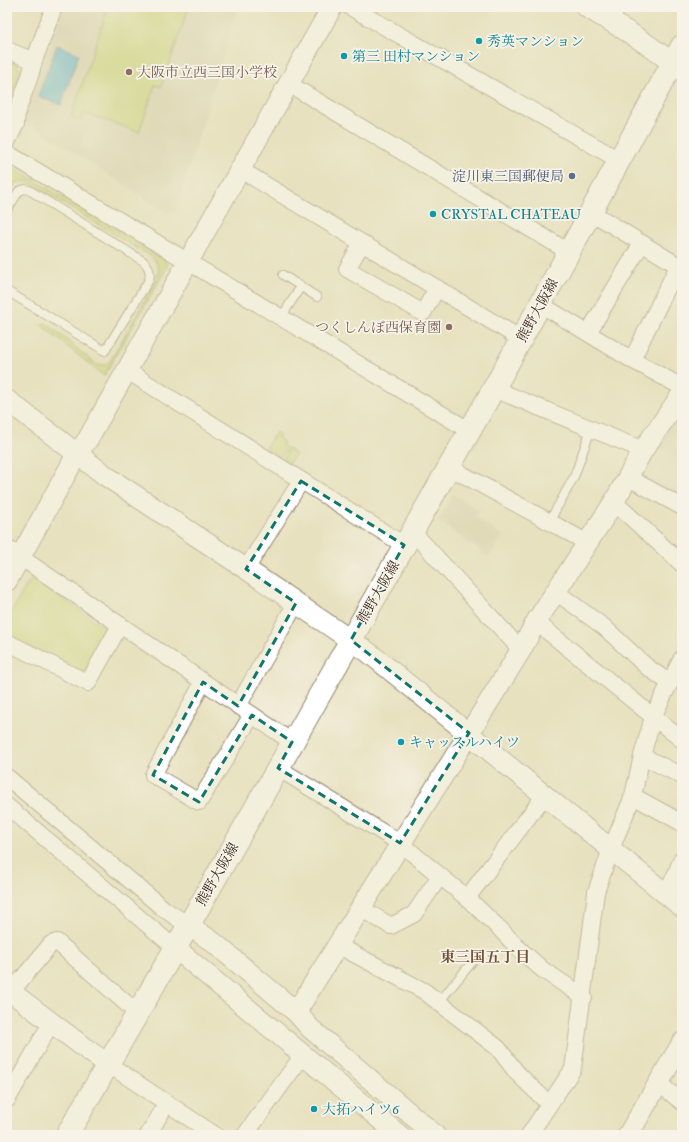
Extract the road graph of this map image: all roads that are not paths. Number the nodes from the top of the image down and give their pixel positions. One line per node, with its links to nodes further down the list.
1 (54, 7): 8 (street)
2 (332, 7): 9 (street)
3 (350, 7): 12 (street)
4 (586, 7): 5 (street)
5 (614, 14): 7 (street)
6 (7, 50): 8 (street)
7 (679, 60): 12 (main road, 熊野大阪線)
8 (34, 61): 10 (street)
9 (289, 84): 13 (street); 18 (street)
10 (7, 142)
11 (7, 153): 19 (street)
12 (619, 160): 15 (main road, 熊野大阪線)
13 (241, 170): 16 (street); 19 (street)
14 (7, 210): 24 (lane)
15 (591, 212): 17 (street); 18 (main road, 熊野大阪線)
16 (362, 243): 23 (street); 23 (street)
17 (642, 243): 20 (street); 28 (street)
18 (569, 252): 26 (main road, 熊野大阪線)
19 (188, 262): 27 (street); 31 (street)
20 (680, 267): 30 (street)
21 (282, 275): 22 (lane)
22 (300, 286): 25 (lane); 27 (lane)
23 (437, 288): 29 (street)
24 (7, 291)
25 (317, 297)
26 (540, 304): 28 (street); 29 (main road, 熊野大阪線)
27 (281, 318): 37 (street)
28 (588, 333): 30 (street)
29 (521, 339): 33 (main road, 熊野大阪線)
30 (632, 360): 32 (street)
31 (126, 370): 39 (street); 42 (street)
32 (682, 387)
33 (494, 389): 36 (street); 37 (main road, 熊野大阪線)
34 (682, 394): 38 (street)
35 (7, 400): 39 (street)
36 (591, 429): 38 (street); 45 (lane)
37 (470, 430): 40 (main road, 熊野大阪線)
38 (643, 450): 41 (street)
39 (77, 454): 48 (street); 50 (street)
40 (449, 467): 45 (street); 46 (main road, 熊野大阪線)
41 (629, 478): 43 (street); 44 (street)
42 (301, 481): 46 (street); 50 (street)
43 (614, 502): 47 (street); 49 (street)
44 (682, 507)
45 (549, 522): 47 (street)
46 (408, 538): 56 (main road, 熊野大阪線); 58 (street)
47 (588, 543): 52 (street)
48 (14, 553): 51 (street); 55 (street)
49 (682, 564)
50 (246, 569): 53 (street)
51 (7, 581)
52 (556, 592): 54 (street); 61 (street)
53 (296, 602): 56 (street); 62 (street)
54 (536, 622): 58 (street); 64 (street)
55 (120, 625): 57 (street); 60 (street)
56 (351, 640): 65 (street); 67 (main road, 熊野大阪線)
57 (7, 642)
58 (521, 650): 65 (street)
59 (682, 658): 61 (street)
60 (203, 682): 62 (street); 63 (street)
61 (670, 683): 64 (street)
62 (238, 706): 63 (street)
63 (252, 715): 67 (street)
64 (653, 717): 66 (street); 68 (street)
65 (469, 733): 72 (street); 76 (street)
66 (682, 740)
67 (292, 742): 69 (main road, 熊野大阪線)
68 (642, 756): 70 (street); 73 (street)
69 (278, 768): 76 (street); 84 (main road, 熊野大阪線)
70 (682, 776)
71 (7, 777): 84 (street)
72 (545, 795): 77 (street); 81 (street)
73 (633, 796): 75 (street); 77 (street)
74 (7, 806): 86 (street)
75 (682, 823)
76 (400, 843): 79 (street); 83 (street)
77 (611, 849): 80 (street); 89 (street)
78 (682, 859): 80 (street)
79 (440, 876): 81 (street); 83 (street)
80 (667, 894): 82 (street)
81 (467, 898): 89 (street)
82 (682, 907)
83 (360, 908): 85 (street)
84 (188, 925): 86 (main road, 熊野大阪線); 91 (street)
85 (337, 945): 90 (street); 91 (street)
86 (175, 948): 92 (main road, 熊野大阪線); 95 (street)
87 (472, 961): 90 (lane)
88 (9, 990): 92 (street); 93 (street)
89 (584, 997): 101 (street)
90 (439, 1002): 101 (street)
91 (296, 1012): 107 (street)
92 (137, 1013): 96 (main road, 熊野大阪線)
93 (51, 1022): 96 (street); 98 (street)
94 (682, 1043): 97 (street)
95 (303, 1055): 105 (street); 106 (street)
96 (108, 1064): 100 (street); 103 (main road, 熊野大阪線)
97 (658, 1083): 99 (street); 109 (street)
98 (7, 1100)
99 (682, 1102)
100 (167, 1103): 102 (street); 104 (street)
101 (549, 1104): 108 (street)
102 (208, 1133)
103 (67, 1135)
104 (148, 1135)
105 (245, 1135)
106 (399, 1135)
107 (435, 1135)
108 (529, 1135)
109 (628, 1135)

